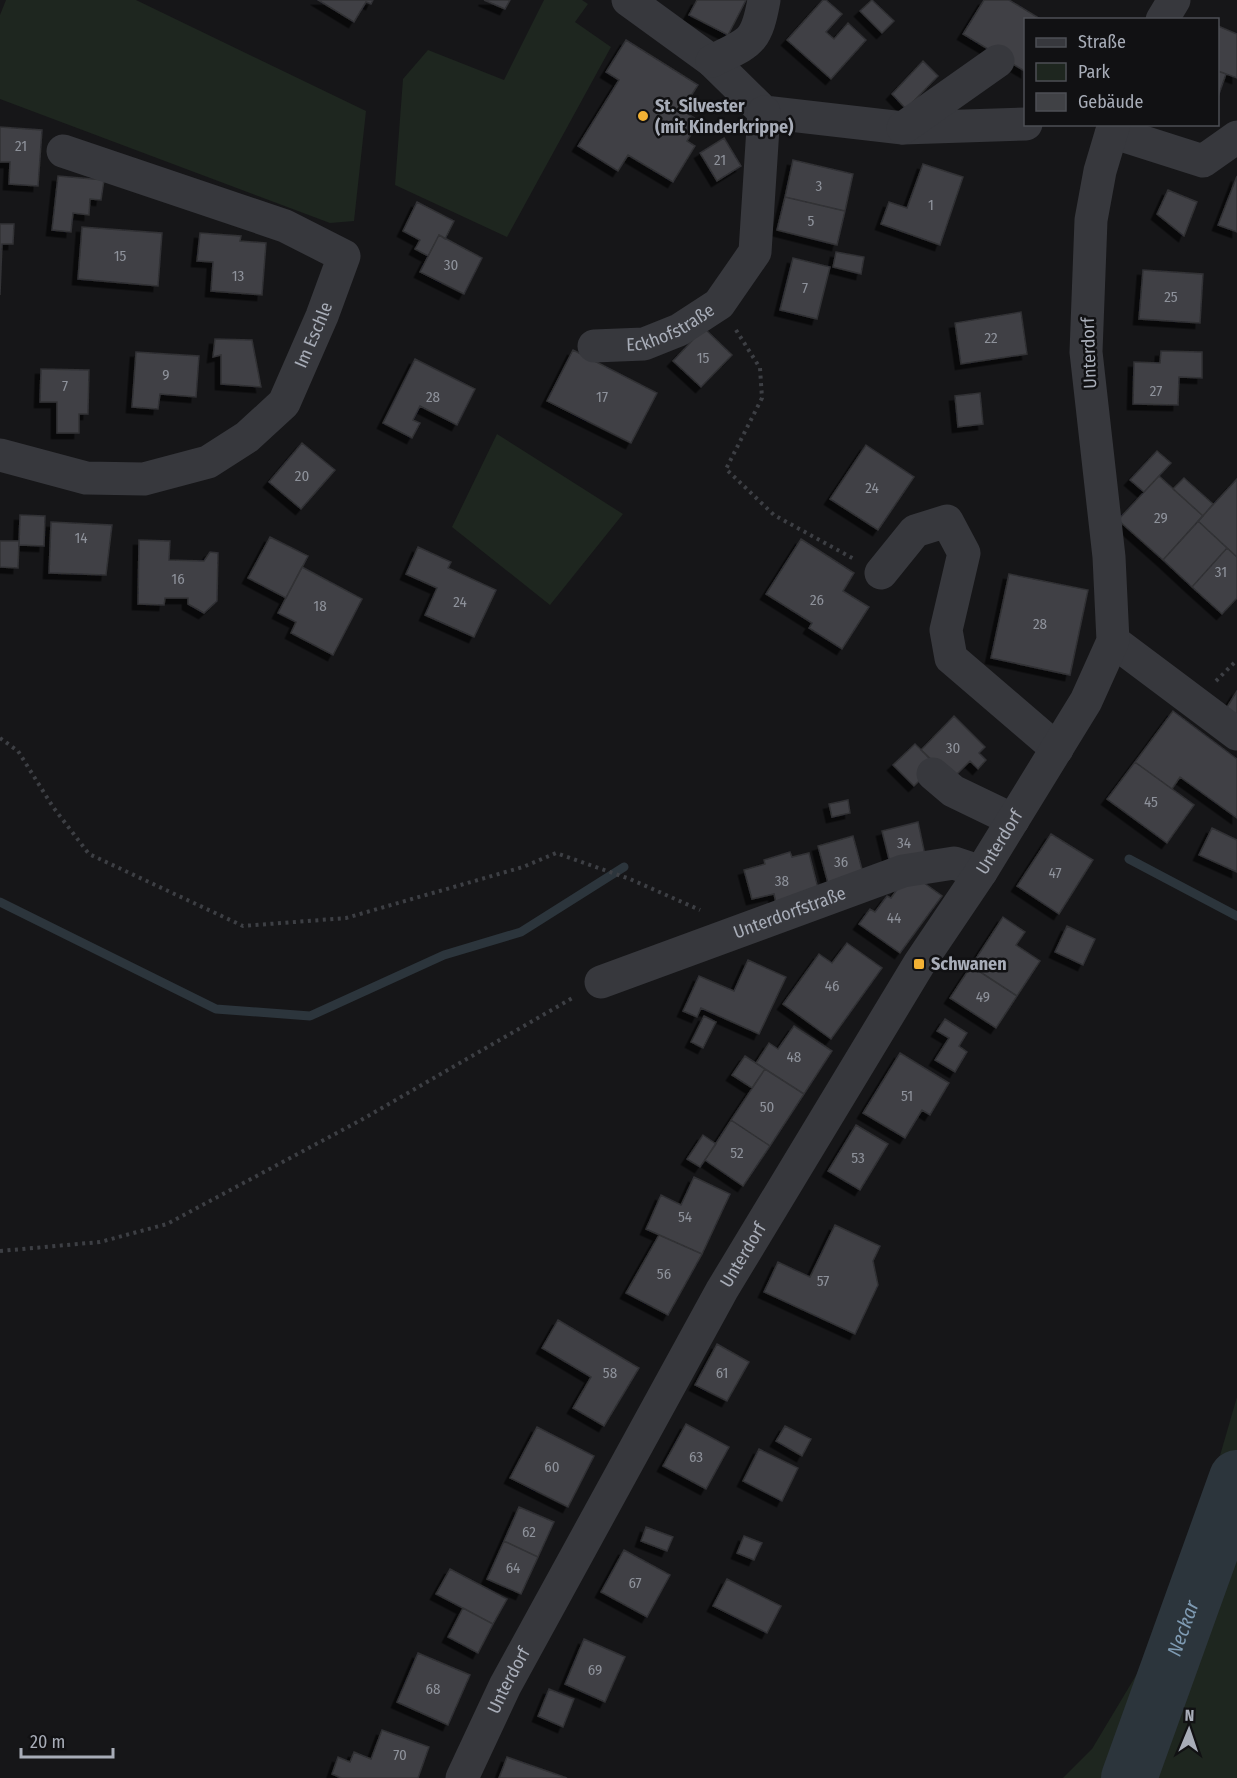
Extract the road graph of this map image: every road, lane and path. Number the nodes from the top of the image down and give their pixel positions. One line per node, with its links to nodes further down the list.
1 (764, 0): 5 (street)
2 (1174, 0): 4 (street)
3 (630, 1): 5 (street)
4 (1163, 18)
5 (712, 61): 7 (street)
6 (998, 61): 9 (street)
7 (764, 112): 9 (street); 13 (street, Eckhofstraße)
8 (1024, 124): 9 (street)
9 (903, 128)
10 (1113, 128): 11 (street); 17 (street, Unterdorf)
11 (1237, 137)
12 (63, 151): 15 (street, Im Eschle)
13 (719, 304): 14 (street, Eckhofstraße); 16 (path)
14 (594, 346)
15 (0, 455)
16 (881, 573): 20 (street)
17 (1113, 641): 18 (street); 20 (street, Unterdorf)
18 (1237, 735)
19 (0, 738): 24 (path)
20 (1057, 749): 22 (street, Unterdorf)
21 (933, 774): 22 (street)
22 (1013, 820): 23 (street, Unterdorf)
23 (981, 872): 24 (street, Unterdorfstraße); 27 (street, Unterdorf)
24 (742, 929): 25 (street, Unterdorfstraße)
25 (601, 982): 26 (path)
26 (0, 1251)
27 (462, 1778)

